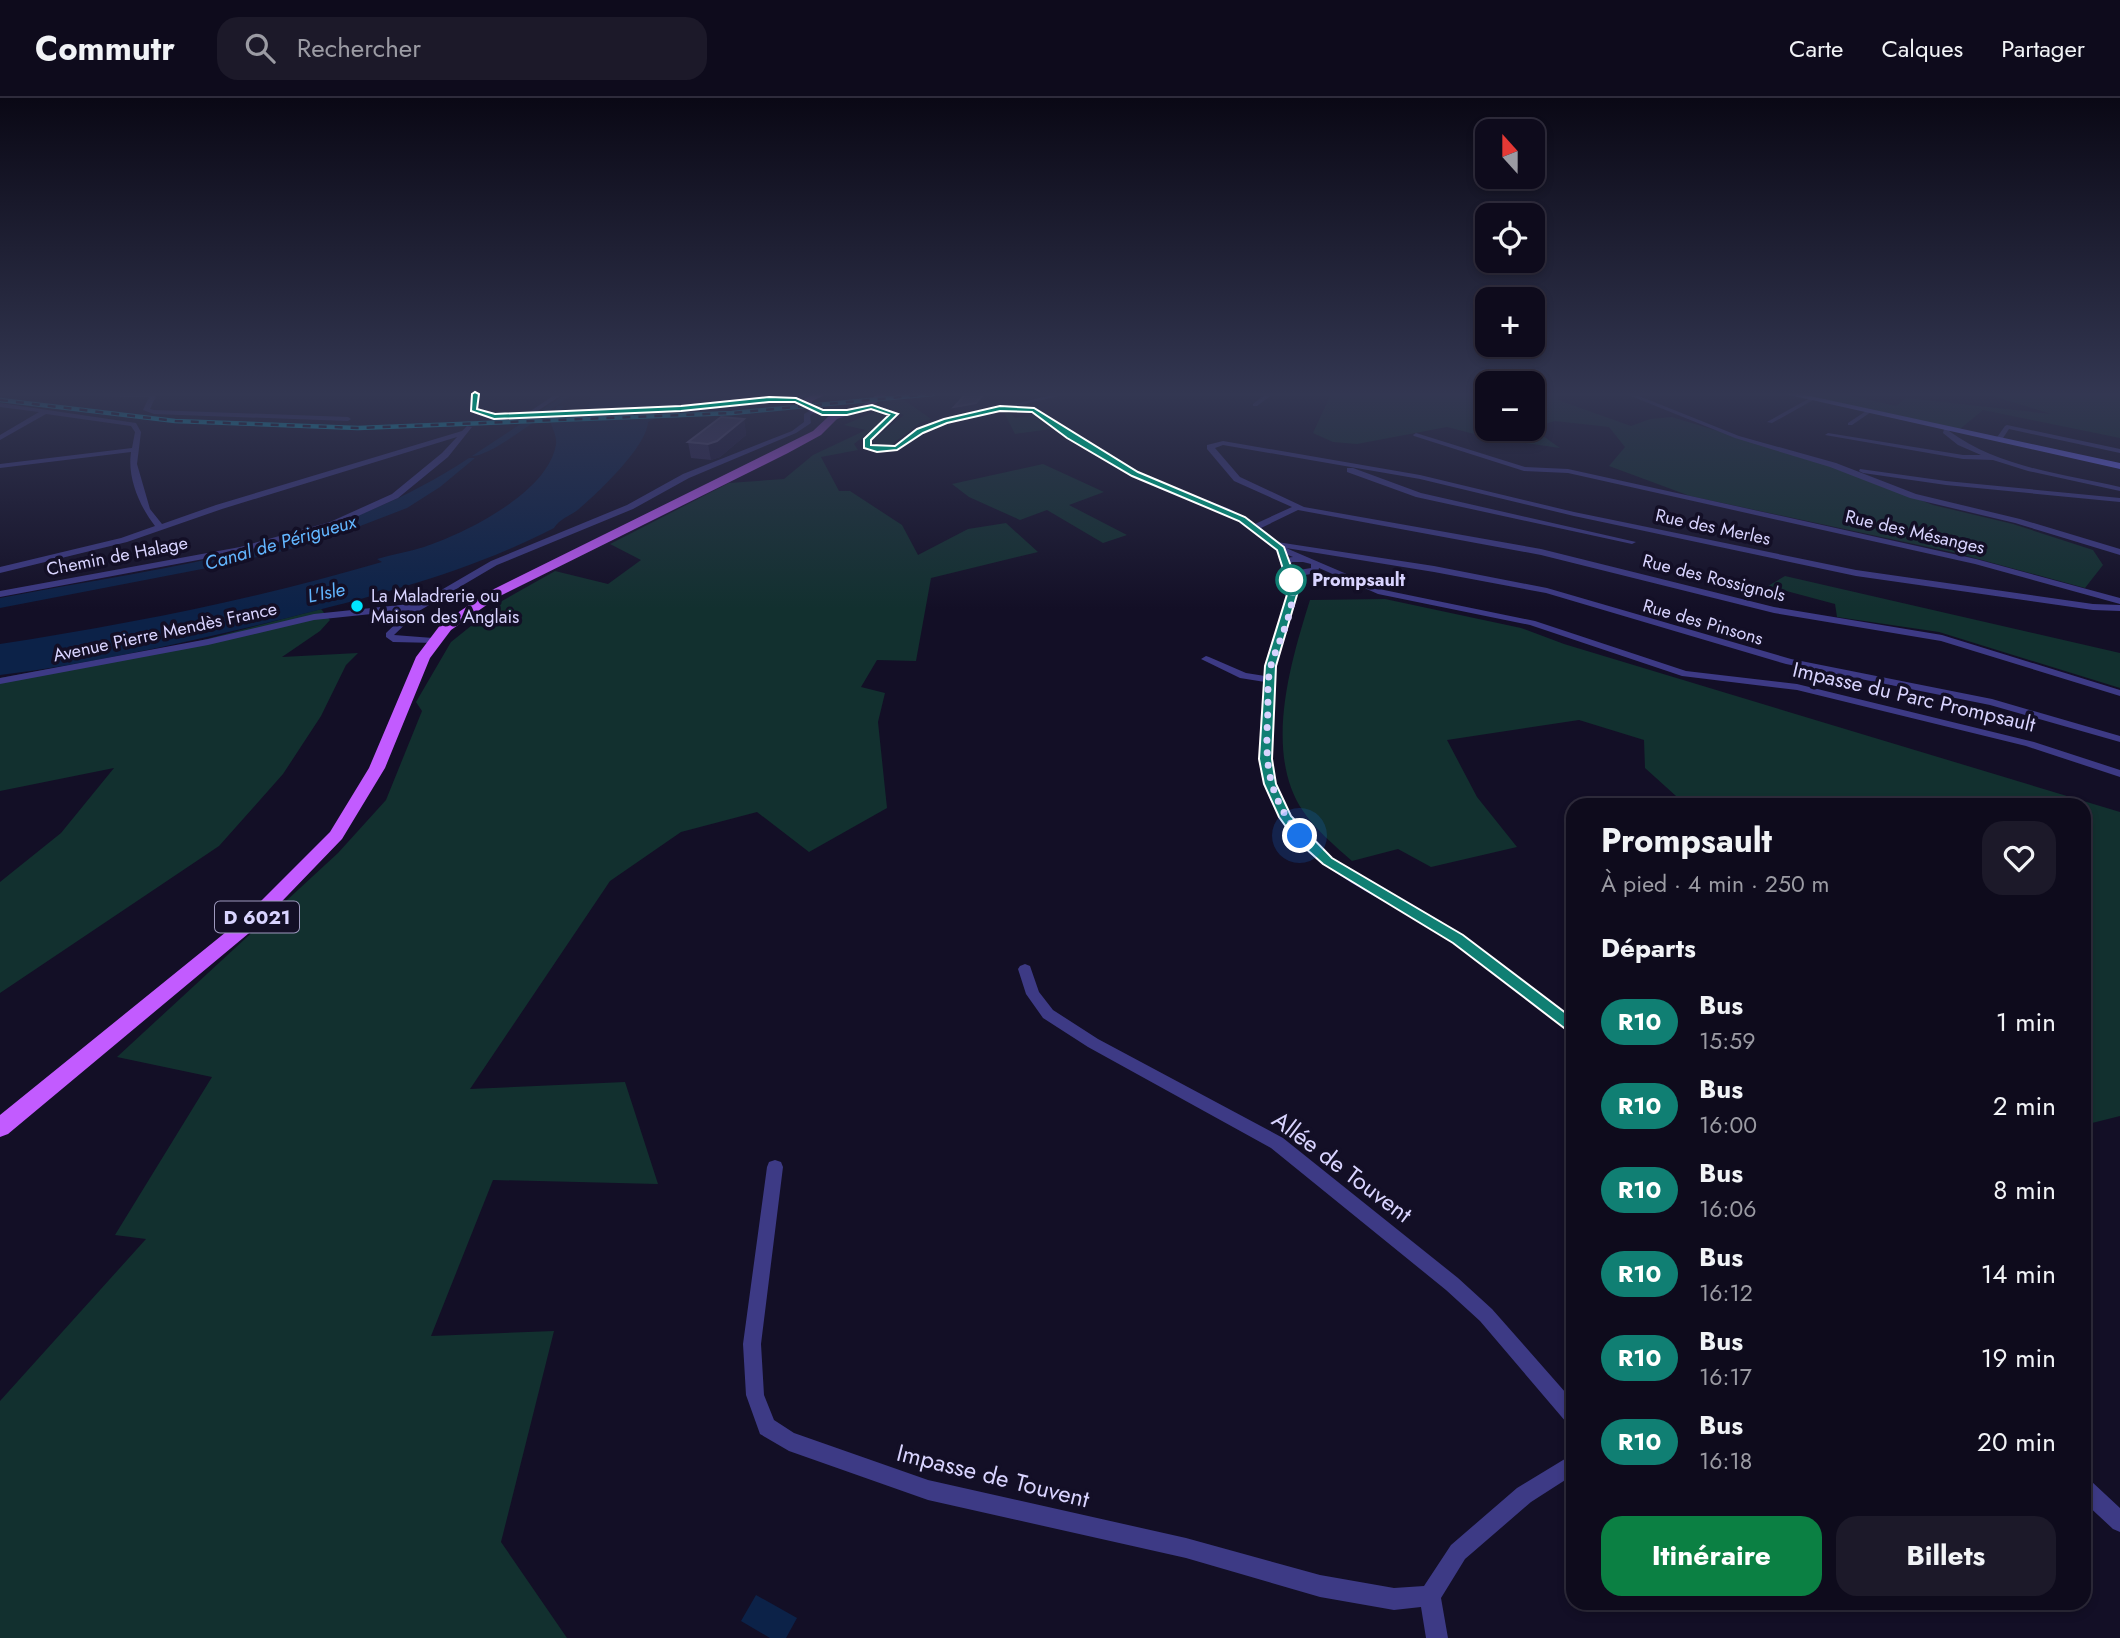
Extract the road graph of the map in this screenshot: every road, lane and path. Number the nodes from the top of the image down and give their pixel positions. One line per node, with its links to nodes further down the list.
1 (134, 466): 19 (street)
2 (348, 466): 19 (street)
3 (432, 466): 29 (street, Chemin de Halage)
4 (711, 466): 31 (street)
5 (751, 466): 33 (main road, D 6021)
6 (1121, 466): 20 (street)
7 (1227, 466): 18 (street, Rue des Merles)
8 (1342, 466): 21 (street)
9 (1357, 466): 32 (street, Rue des Merles)
10 (1514, 466): 30 (street, Rue des Mésanges)
11 (1831, 466): 14 (street)
12 (2026, 466): 16 (street)
13 (2029, 466): 15 (street)
14 (1845, 470): 17 (street); 23 (street)
15 (2120, 483)
16 (2120, 489)
17 (2120, 500)
18 (1297, 508): 20 (street); 37 (street, Rue des Rossignols)
19 (160, 527): 27 (street)
20 (1255, 527): 22 (street)
21 (1632, 542)
22 (1279, 546): 24 (street); 25 (street); 38 (street, Rue des Pinsons)
23 (2120, 552)
24 (1304, 559): 25 (street); 26 (street)
25 (1286, 566): 26 (street, Impasse du Parc Prompsault); 28 (street)
26 (1312, 569): 28 (street); 39 (street, Impasse du Parc Prompsault)
27 (0, 570)
28 (1294, 588): 35 (street)
29 (0, 594)
30 (2120, 601)
31 (420, 606): 33 (street); 36 (street, Avenue Pierre Mendès France)
32 (2120, 608)
33 (433, 641): 42 (main road, D 6021)
34 (1206, 659): 35 (street)
35 (1269, 680): 41 (street)
36 (0, 681)
37 (2120, 692)
38 (2120, 739)
39 (2120, 774)
40 (1025, 970): 44 (street, Allée de Touvent)
41 (1566, 1022)
42 (0, 1128)
43 (775, 1167): 48 (street, Impasse de Touvent)
44 (1566, 1407)
45 (1566, 1468): 48 (street)
46 (2091, 1495): 47 (street)
47 (2120, 1522)
48 (1430, 1596): 49 (street)
49 (1437, 1638)

